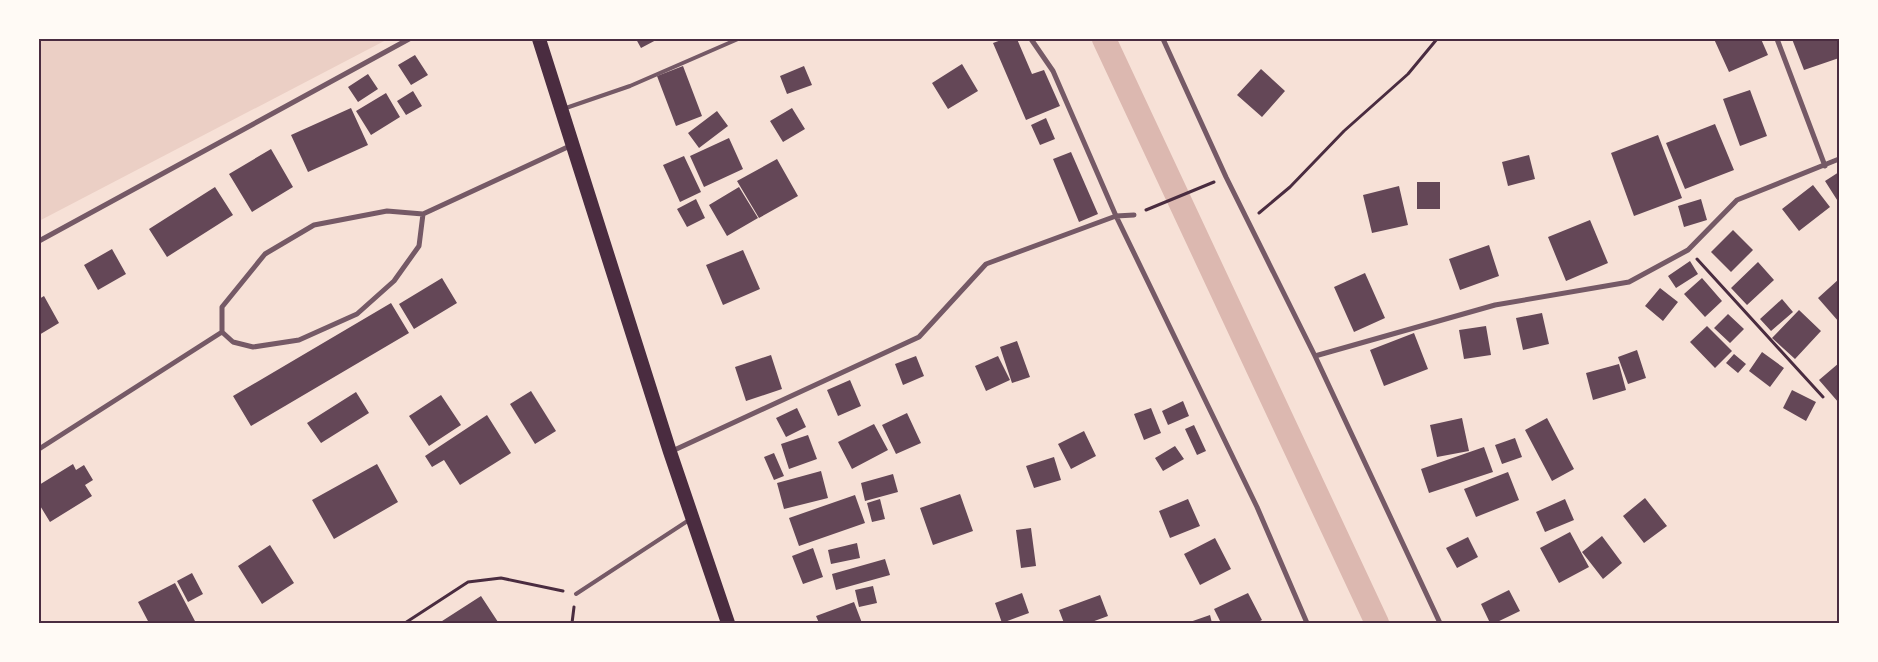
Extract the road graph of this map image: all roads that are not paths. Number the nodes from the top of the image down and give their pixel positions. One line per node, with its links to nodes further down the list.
1 (409, 39): 14 (street)
2 (540, 39): 7 (highway)
3 (738, 39): 7 (lane)
4 (1030, 39): 13 (street)
5 (1163, 39): 16 (street)
6 (1777, 39): 10 (street)
7 (561, 109): 8 (highway)
8 (572, 145): 11 (street); 18 (highway)
9 (1839, 159): 10 (street)
10 (1825, 166): 16 (street)
11 (423, 214): 15 (street); 15 (street)
12 (1134, 215): 13 (street)
13 (1116, 216): 18 (street); 22 (street)
14 (39, 241)
15 (222, 332): 17 (street)
16 (1315, 356): 23 (street)
17 (39, 449)
18 (670, 452): 19 (highway)
19 (693, 518): 20 (lane); 21 (highway)
20 (576, 594)
21 (728, 623)
22 (1307, 623)
23 (1440, 623)

